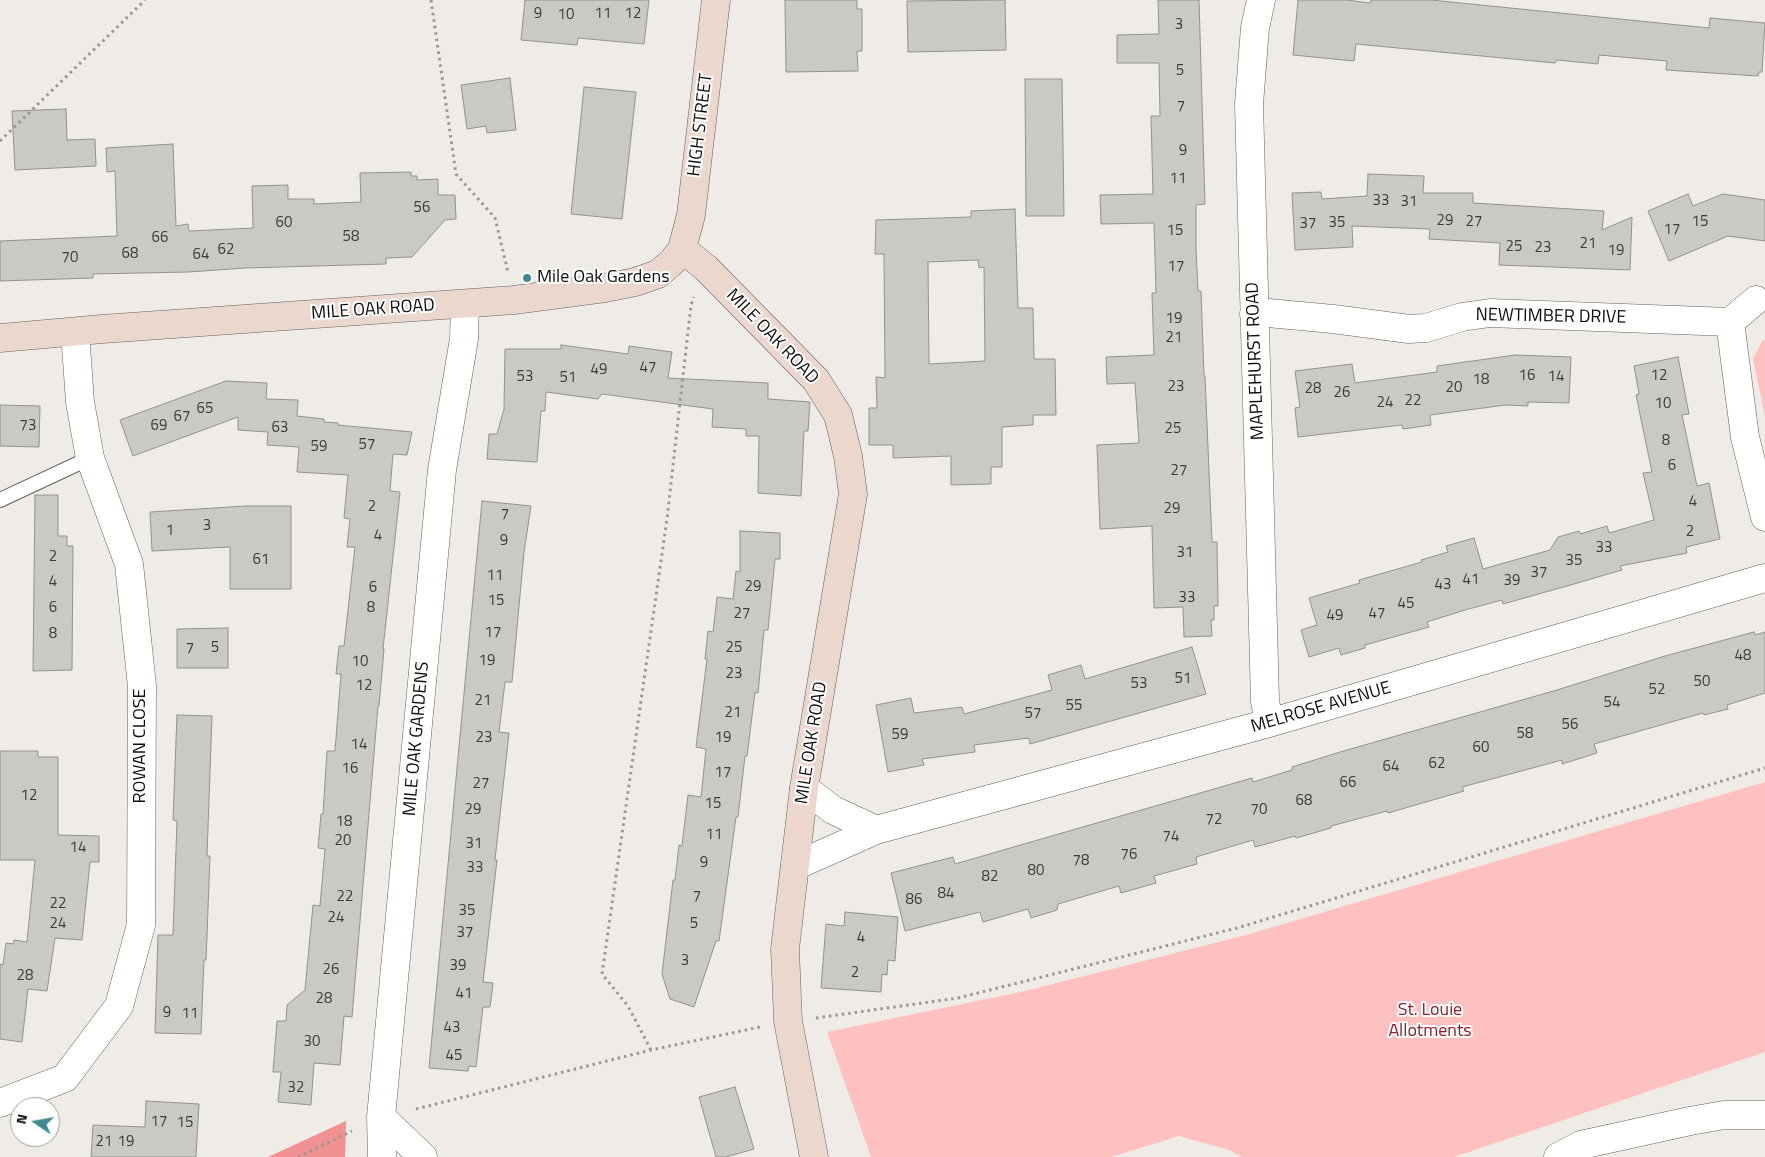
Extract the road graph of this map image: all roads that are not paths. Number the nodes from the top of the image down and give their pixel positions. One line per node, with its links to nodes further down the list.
1 (716, 0): 3 (street, HIGH STREET)
2 (1261, 0): 6 (street, MAPLEHURST ROAD)
3 (682, 249): 5 (street, MILE OAK ROAD); 15 (street, MILE OAK ROAD)
4 (1756, 300): 7 (street)
5 (465, 304): 8 (street, MILE OAK ROAD); 20 (street, MILE OAK GARDENS)
6 (1254, 314): 7 (street, NEWTIMBER DRIVE); 14 (street, MAPLEHURST ROAD)
7 (1730, 322): 12 (street)
8 (75, 332): 9 (street, MILE OAK ROAD); 10 (street, ROWAN CLOSE)
9 (0, 338)
10 (90, 458): 11 (lane); 18 (street, ROWAN CLOSE)
11 (0, 500)
12 (1765, 516)
13 (1765, 578): 14 (street, MELROSE AVENUE)
14 (1269, 723): 16 (street, MELROSE AVENUE)
15 (804, 788): 16 (street); 17 (street, MILE OAK ROAD)
16 (876, 830): 17 (street, MELROSE AVENUE)
17 (794, 866): 23 (street, MILE OAK ROAD)
18 (0, 1103)
19 (1765, 1115): 24 (street)
20 (381, 1117): 21 (street, MILE OAK GARDENS); 22 (street)
21 (382, 1157)
22 (423, 1157)
23 (814, 1157)
24 (1558, 1157)

